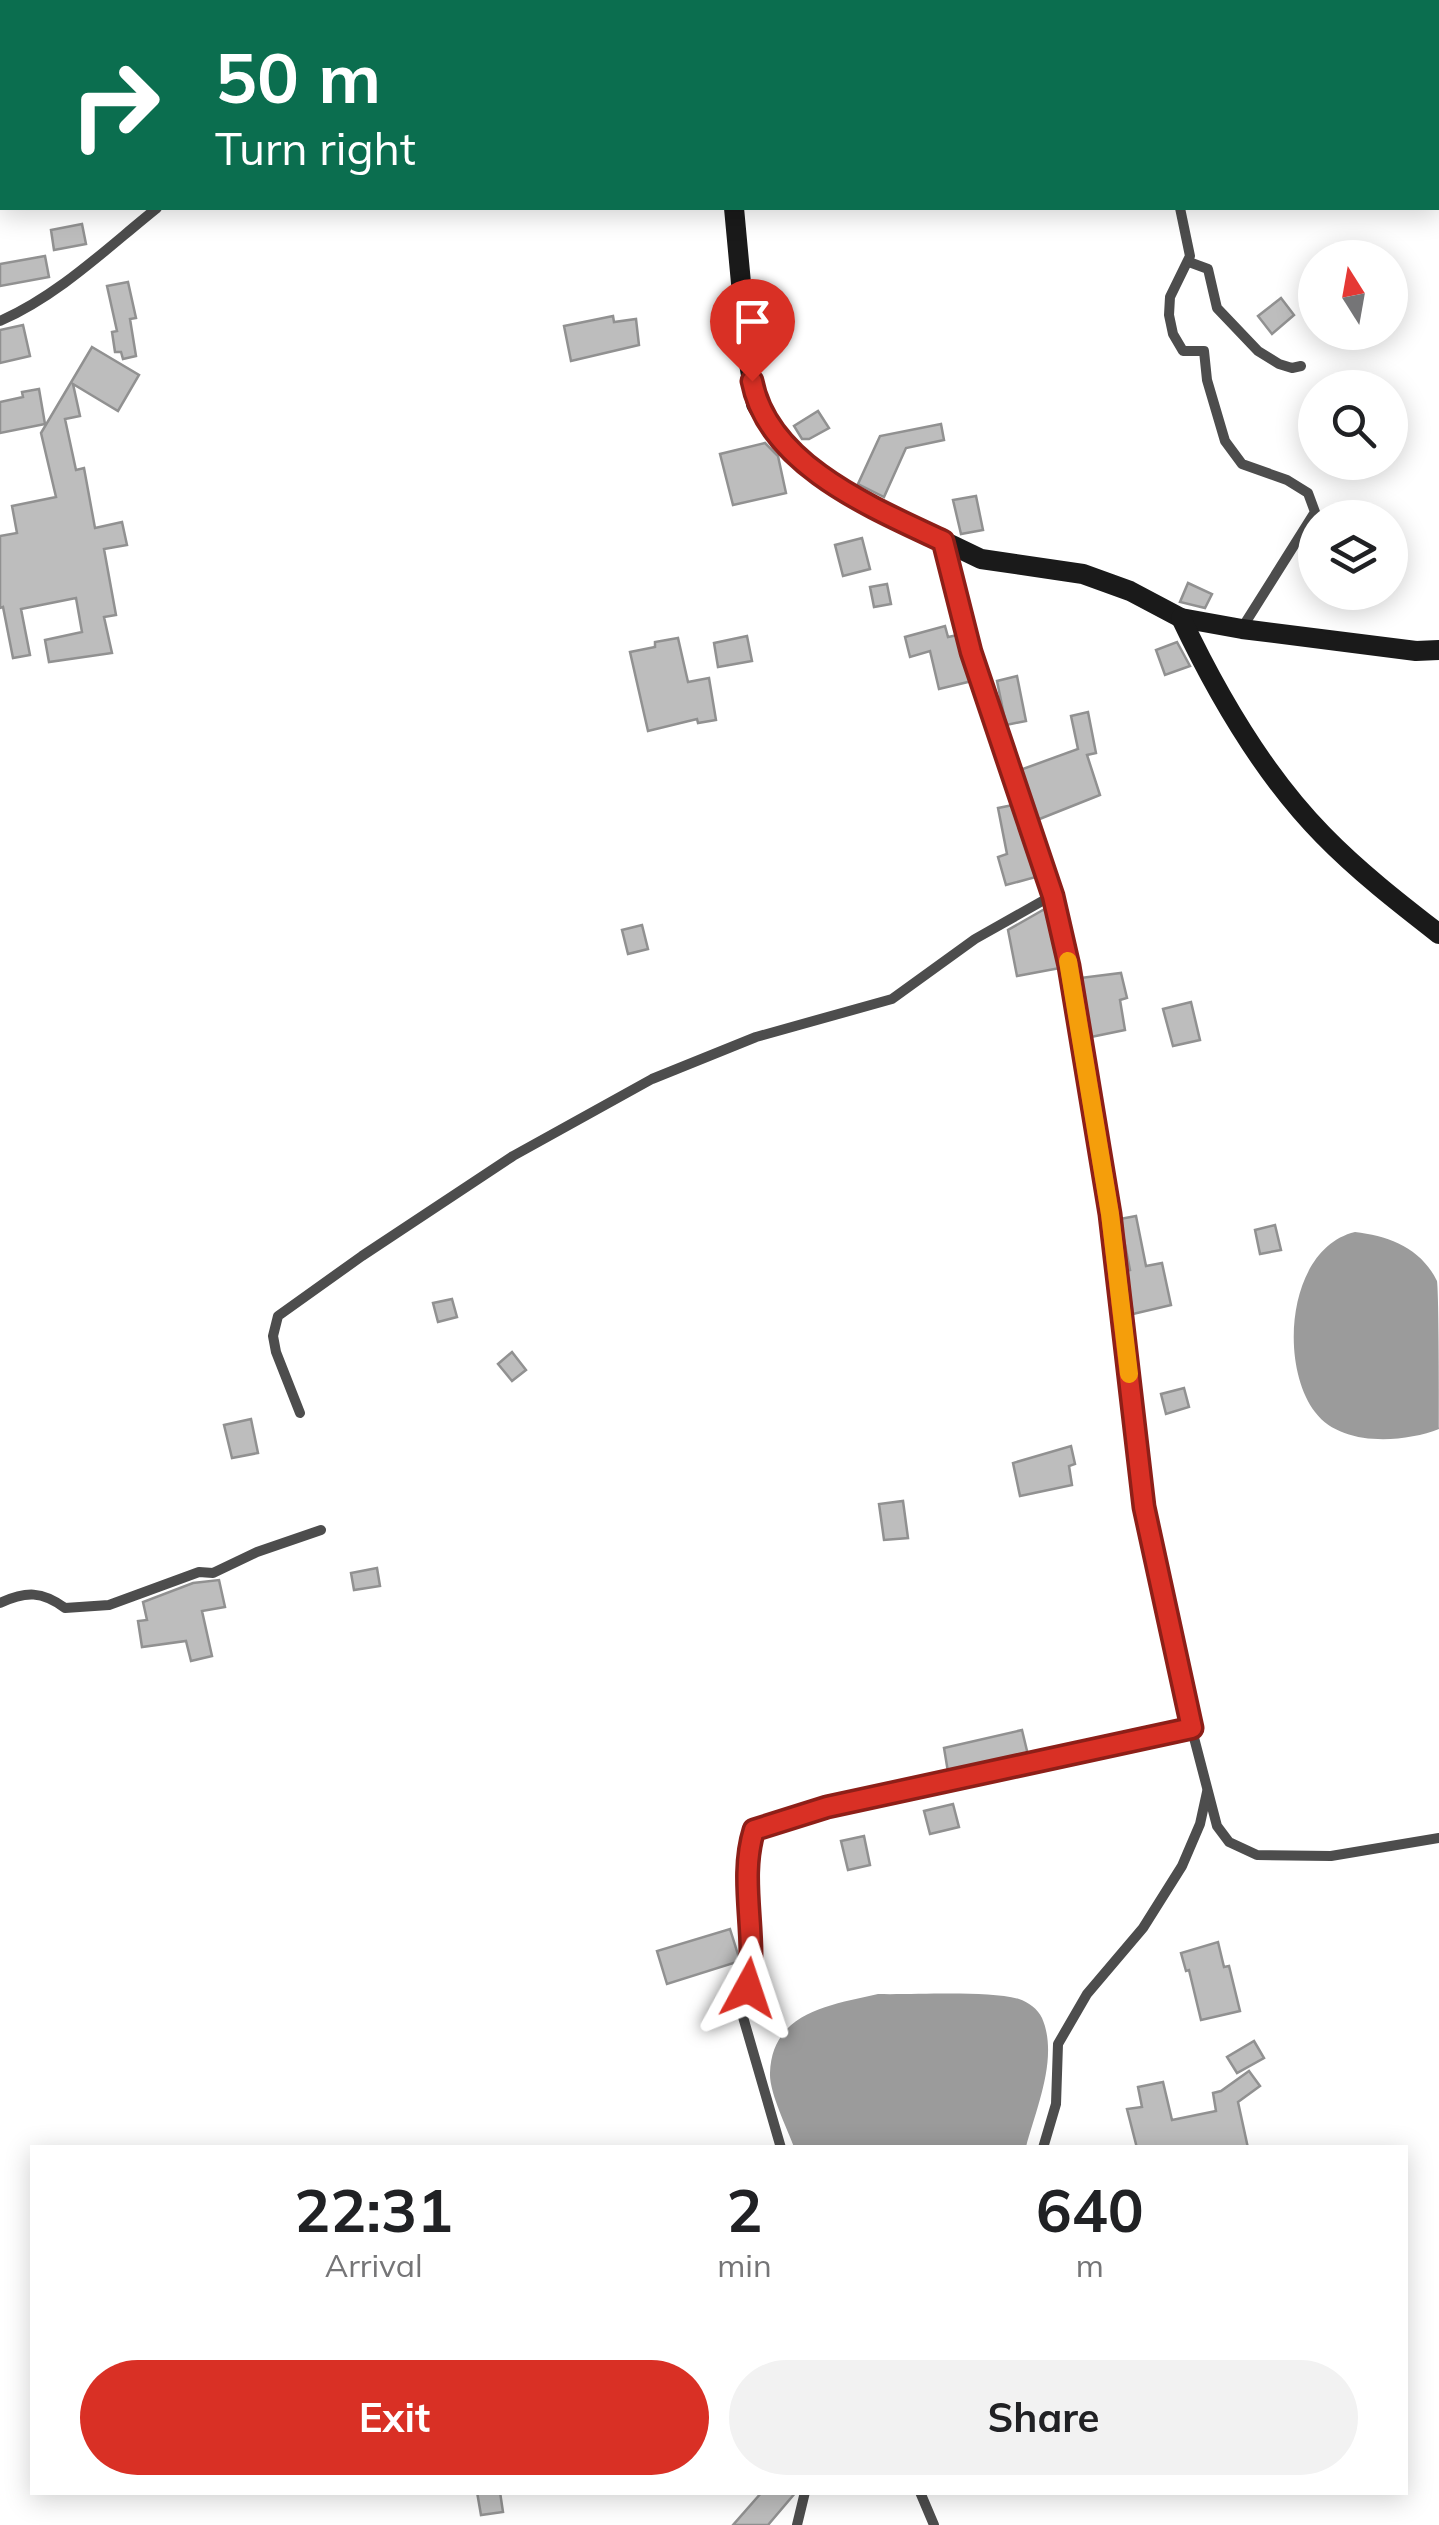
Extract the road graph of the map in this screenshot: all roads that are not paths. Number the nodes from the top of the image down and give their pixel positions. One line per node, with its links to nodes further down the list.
1 (155, 210): 5 (street)
2 (734, 210): 7 (street)
3 (1180, 210): 4 (street)
4 (1188, 262): 6 (street); 9 (street)
5 (0, 321)
6 (1301, 366)
7 (943, 541): 8 (street); 11 (street)
8 (1181, 618): 9 (street); 12 (street)
9 (1242, 629): 10 (street)
10 (1439, 650)
11 (1053, 896): 13 (street); 16 (street)
12 (1439, 934)
13 (300, 1413)
14 (321, 1530): 15 (street)
15 (0, 1603)
16 (1192, 1728): 17 (street); 19 (street)
17 (1208, 1786): 18 (street); 20 (street)
18 (1439, 1838)
19 (780, 2145)
20 (1044, 2145)
21 (804, 2495): 23 (street)
22 (921, 2495): 24 (street)
23 (796, 2525)
24 (934, 2525)

